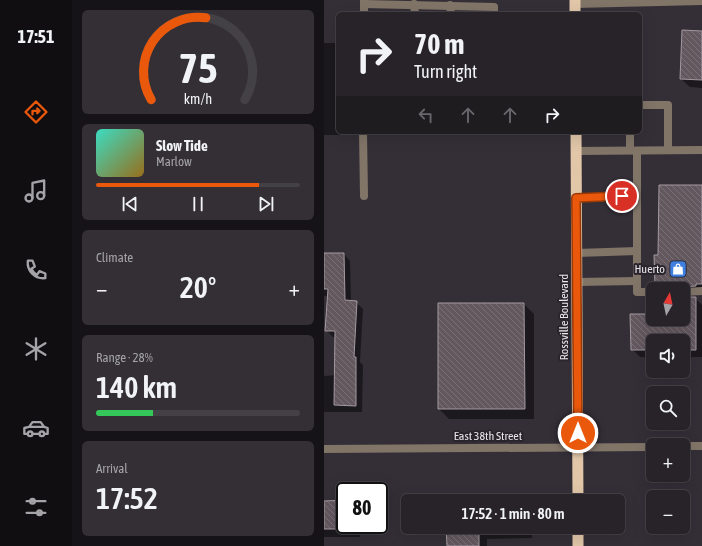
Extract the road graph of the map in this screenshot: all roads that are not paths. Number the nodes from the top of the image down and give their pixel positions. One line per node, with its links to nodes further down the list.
1 (702, 1): 4 (street)
2 (364, 2): 3 (street)
3 (414, 4): 5 (street); 6 (street)
4 (575, 6)
5 (451, 10): 7 (street)
6 (415, 12)
7 (494, 12)
8 (642, 105): 13 (street)
9 (363, 134): 16 (street)
10 (576, 134): 15 (highway, Rossville Boulevard)
11 (630, 134): 12 (street)
12 (634, 150): 13 (street); 15 (street); 17 (street)
13 (668, 150): 14 (street)
14 (702, 150)
15 (576, 151): 18 (highway, Rossville Boulevard)
16 (364, 196)
17 (636, 196): 18 (street); 19 (street)
18 (576, 198): 20 (highway, Rossville Boulevard)
19 (637, 251): 20 (street); 21 (street)
20 (576, 253): 22 (highway, Rossville Boulevard)
21 (637, 281): 22 (street); 24 (street)
22 (577, 282): 29 (highway, Rossville Boulevard)
23 (702, 291): 25 (street)
24 (646, 292)
25 (690, 292)
26 (690, 446): 27 (street)
27 (702, 446)
28 (646, 447): 29 (street, East 38th Street)
29 (578, 448): 30 (street, East 38th Street); 31 (highway, Rossville Boulevard)
30 (324, 449)
31 (578, 494)
32 (578, 534): 33 (highway)
33 (578, 546)

